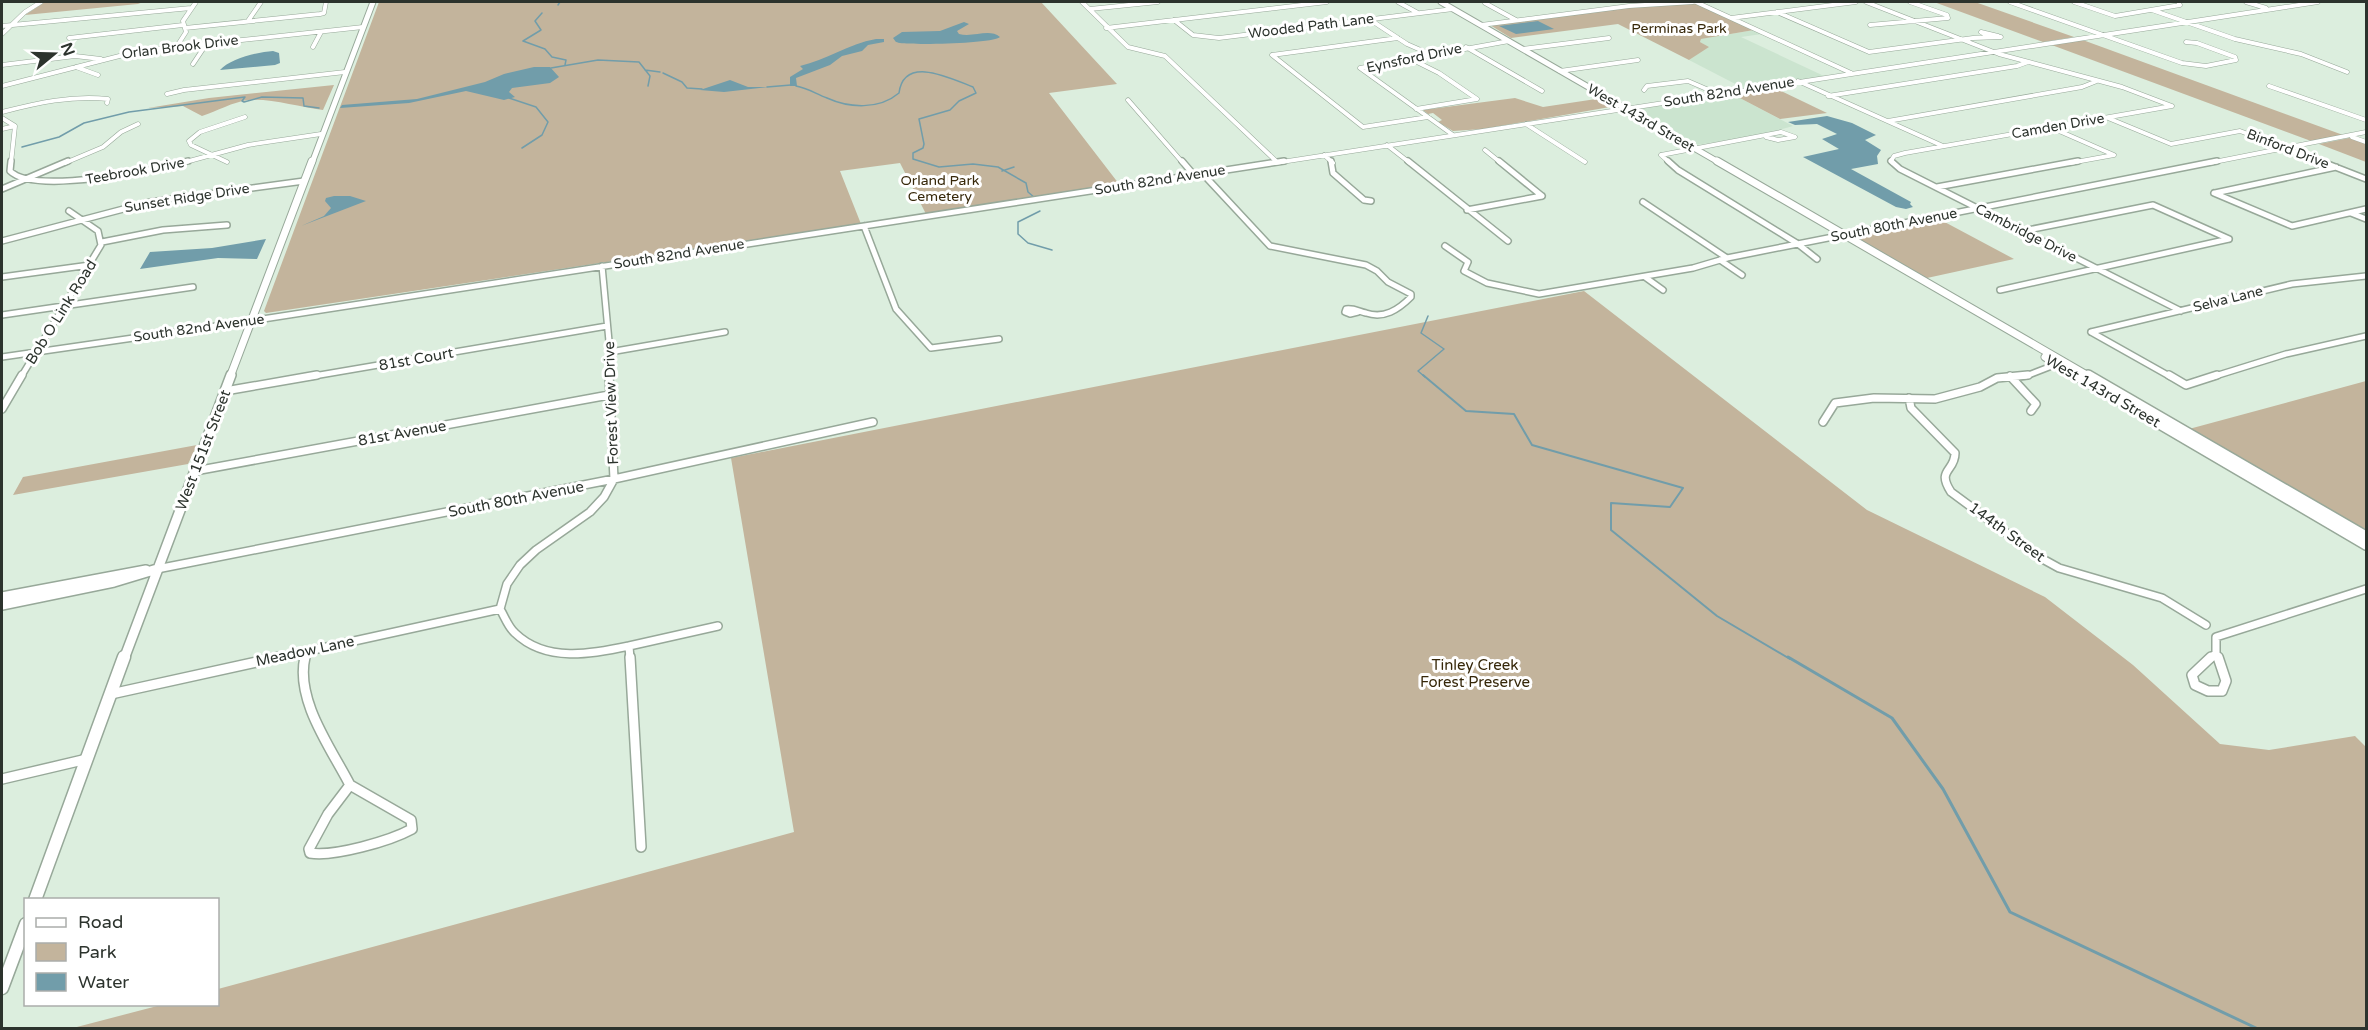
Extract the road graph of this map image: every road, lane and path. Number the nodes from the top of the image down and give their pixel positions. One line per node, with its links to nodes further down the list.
1 (41, 2): 38 (street)
2 (196, 2): 24 (street)
3 (261, 2): 36 (street)
4 (326, 2): 36 (street)
5 (373, 2): 43 (street, West 151st Street)
6 (1083, 2): 25 (street)
7 (1149, 2): 8 (street); 25 (street)
8 (1158, 2)
9 (1279, 2): 23 (street)
10 (1328, 2): 23 (street)
11 (1398, 2): 30 (street)
12 (1441, 2): 26 (street, West 143rd Street)
13 (1498, 2): 34 (street)
14 (1695, 2): 31 (street); 34 (street)
15 (1856, 2): 29 (street)
16 (1866, 2): 35 (street)
17 (1910, 2): 35 (street)
18 (2010, 2): 47 (street)
19 (2074, 2): 28 (street)
20 (2246, 2): 27 (street)
21 (2318, 2): 27 (street, South 82nd Avenue)
22 (2180, 3): 28 (street)
23 (1286, 6): 33 (street)
24 (191, 8): 38 (street); 42 (street)
25 (1090, 9): 44 (street)
26 (1453, 9): 30 (street, Wooded Path Lane); 39 (street, West 143rd Street)
27 (2270, 9): 37 (street, South 82nd Avenue)
28 (2152, 10): 37 (street)
29 (1777, 12): 31 (street); 52 (street)
30 (1418, 13): 32 (street, Wooded Path Lane)
31 (1731, 18): 72 (street)
32 (1369, 19): 33 (street, Wooded Path Lane); 49 (street)
33 (1174, 20): 44 (street)
34 (1516, 20): 39 (street)
35 (1914, 20): 40 (street); 52 (street)
36 (248, 21): 42 (street)
37 (2188, 21): 47 (street, South 82nd Avenue); 71 (street)
38 (11, 25): 41 (street); 46 (street)
39 (1480, 25): 53 (street, West 143rd Street)
40 (1870, 25)
41 (2, 26)
42 (184, 27): 48 (street); 56 (street)
43 (363, 27): 45 (street, Orlan Brook Drive); 70 (street, West 151st Street)
44 (1106, 28): 113 (street)
45 (321, 32): 55 (street, Orlan Brook Drive); 57 (street)
46 (2, 34)
47 (2102, 34): 54 (street); 60 (street, South 82nd Avenue)
48 (69, 38)
49 (1398, 38): 61 (street); 89 (street)
50 (1609, 38): 59 (street)
51 (1991, 38): 51 (street); 52 (street)
52 (1961, 39): 60 (street)
53 (1509, 41): 58 (street, Eynsford Drive); 59 (street, West 143rd Street)
54 (2186, 42)
55 (207, 43): 56 (street, Orlan Brook Drive); 67 (street)
56 (177, 46): 62 (street, Orlan Brook Drive)
57 (313, 47)
58 (1466, 47): 61 (street, Eynsford Drive); 79 (street)
59 (1523, 50): 69 (street, West 143rd Street)
60 (1993, 51): 65 (street); 72 (street, South 82nd Avenue)
61 (1432, 55): 63 (street, Eynsford Drive)
62 (101, 59): 66 (street); 68 (street, Orlan Brook Drive)
63 (1413, 60): 86 (street, Eynsford Drive); 86 (street)
64 (1638, 60): 69 (street)
65 (2028, 62): 75 (street); 82 (street)
66 (2, 64)
67 (193, 64)
68 (76, 67): 73 (street); 76 (street, Orlan Brook Drive)
69 (1560, 71): 85 (street, West 143rd Street)
70 (345, 72): 80 (street); 100 (street, West 151st Street)
71 (2347, 72)
72 (1851, 73): 74 (street, South 82nd Avenue)
73 (98, 75)
74 (1798, 81): 81 (street, South 82nd Avenue); 82 (street)
75 (2097, 81): 90 (street, Camden Drive); 93 (street)
76 (2, 86)
77 (2269, 86): 92 (street)
78 (1644, 90): 81 (street)
79 (1542, 91)
80 (167, 94)
81 (1718, 94): 85 (street, South 82nd Avenue)
82 (1828, 96): 93 (street)
83 (1128, 100): 117 (street)
84 (107, 103): 87 (street)
85 (1624, 108): 95 (street, South 82nd Avenue); 107 (street, West 143rd Street)
86 (1416, 109): 89 (street, Eynsford Drive)
87 (2, 112)
88 (245, 117): 110 (street)
89 (1428, 117): 101 (street, Eynsford Drive)
90 (2106, 117): 97 (street, Camden Drive); 108 (street, Binford Drive)
91 (2, 118): 96 (street)
92 (2367, 120)
93 (1888, 121): 106 (street)
94 (138, 124): 119 (street)
95 (1526, 124): 101 (street, South 82nd Avenue); 114 (street)
96 (15, 126): 98 (street); 119 (street)
97 (2050, 127): 106 (street, Camden Drive); 121 (street)
98 (2, 129)
99 (2367, 132): 103 (street, South 80th Avenue)
100 (321, 134): 110 (street, Teebrook Drive); 120 (street, West 151st Street)
101 (1452, 135): 105 (street, South 82nd Avenue)
102 (1766, 136): 102 (street); 107 (street)
103 (2350, 136): 104 (street); 108 (street, South 80th Avenue)
104 (2367, 142)
105 (1387, 145): 111 (street, South 82nd Avenue); 127 (street)
106 (1943, 146): 121 (street, Cambridge Drive)
107 (1693, 148): 135 (street, West 143rd Street); 139 (street)
108 (2285, 148): 115 (street, Binford Drive); 125 (street, South 80th Avenue)
109 (1485, 150): 127 (street)
110 (213, 155): 112 (street); 119 (street, Teebrook Drive)
111 (1324, 155): 113 (street, South 82nd Avenue); 123 (street)
112 (227, 162)
113 (1276, 162): 116 (street, South 82nd Avenue)
114 (1585, 162)
115 (2336, 167): 118 (street, Binford Drive); 129 (street)
116 (1203, 174): 117 (street, South 82nd Avenue); 156 (street)
117 (1194, 175): 133 (street, South 82nd Avenue)
118 (2367, 179)
119 (26, 180): 122 (street)
120 (304, 181): 130 (street, Sunset Ridge Drive); 158 (street, West 151st Street)
121 (1936, 187): 125 (street, Cambridge Drive)
122 (2, 189)
123 (1371, 201)
124 (1643, 202): 141 (street)
125 (1978, 208): 134 (street, Cambridge Drive); 135 (street, South 80th Avenue)
126 (2367, 209): 129 (street)
127 (1467, 210): 138 (street)
128 (69, 211): 130 (street, Bob O Link Road)
129 (2351, 213): 131 (street)
130 (82, 219): 136 (street, Sunset Ridge Drive); 137 (street, Bob O Link Road)
131 (2367, 219)
132 (227, 225): 137 (street)
133 (864, 226): 145 (street, South 82nd Avenue); 162 (street)
134 (2023, 231): 146 (street, Cambridge Drive); 146 (street)
135 (1841, 235): 139 (street, South 80th Avenue); 166 (street, West 143rd Street)
136 (2, 241)
137 (102, 242): 144 (street, Bob O Link Road)
138 (1508, 242)
139 (1798, 244): 141 (street, South 80th Avenue); 142 (street)
140 (1444, 246): 150 (street, South 80th Avenue)
141 (1727, 258): 143 (street, South 80th Avenue)
142 (1817, 259)
143 (1720, 260): 147 (street); 150 (street, South 80th Avenue)
144 (90, 265): 149 (street); 154 (street, Bob O Link Road)
145 (602, 266): 158 (street, South 82nd Avenue); 159 (street, Forest View Drive)
146 (2096, 268): 153 (street); 155 (street, Cambridge Drive)
147 (1742, 275)
148 (2367, 276): 155 (street, Selva Lane)
149 (2, 277)
150 (1645, 277): 152 (street)
151 (193, 287): 154 (street)
152 (1663, 290)
153 (2000, 290)
154 (65, 305): 157 (street); 163 (street, Bob O Link Road)
155 (2181, 311): 161 (street, Selva Lane)
156 (1358, 312)
157 (2, 315)
158 (252, 320): 163 (street, South 82nd Avenue); 168 (street, West 151st Street)
159 (607, 326): 164 (street, Forest View Drive); 168 (street, 81st Court)
160 (725, 332): 164 (street)
161 (2367, 336)
162 (999, 339)
163 (36, 352): 165 (street, South 82nd Avenue); 171 (street, Bob O Link Road)
164 (610, 352): 169 (street, Forest View Drive)
165 (2, 357)
166 (2060, 363): 167 (street); 177 (street, West 143rd Street); 178 (street, West 143rd Street)
167 (2010, 376): 170 (street); 172 (street)
168 (225, 391): 175 (street, West 151st Street)
169 (609, 395): 175 (street, 81st Avenue); 176 (street, Forest View Drive)
170 (1909, 398): 174 (street); 184 (street, 144th Street)
171 (2, 409)
172 (2031, 411)
173 (873, 422): 176 (street, South 80th Avenue)
174 (1823, 422)
175 (195, 471): 179 (street, West 151st Street)
176 (614, 479): 179 (street, South 80th Avenue); 183 (street, Forest View Drive)
177 (2367, 536)
178 (2367, 545)
179 (157, 569): 181 (street, South 80th Avenue); 182 (street, South 80th Avenue); 189 (street, West 151st Street)
180 (2367, 589): 188 (street)
181 (2, 597)
182 (2, 605)
183 (500, 609): 186 (street); 187 (street, Meadow Lane)
184 (2206, 625)
185 (718, 626): 186 (street)
186 (629, 646): 193 (street)
187 (306, 651): 189 (street, Meadow Lane); 192 (street)
188 (2216, 653): 188 (street)
189 (111, 694): 190 (street, West 151st Street)
190 (87, 759): 191 (street); 194 (street, West 151st Street)
191 (2, 779)
192 (350, 785): 192 (street)
193 (641, 847)
194 (35, 898)
195 (24, 929): 196 (street)
196 (2, 988)

